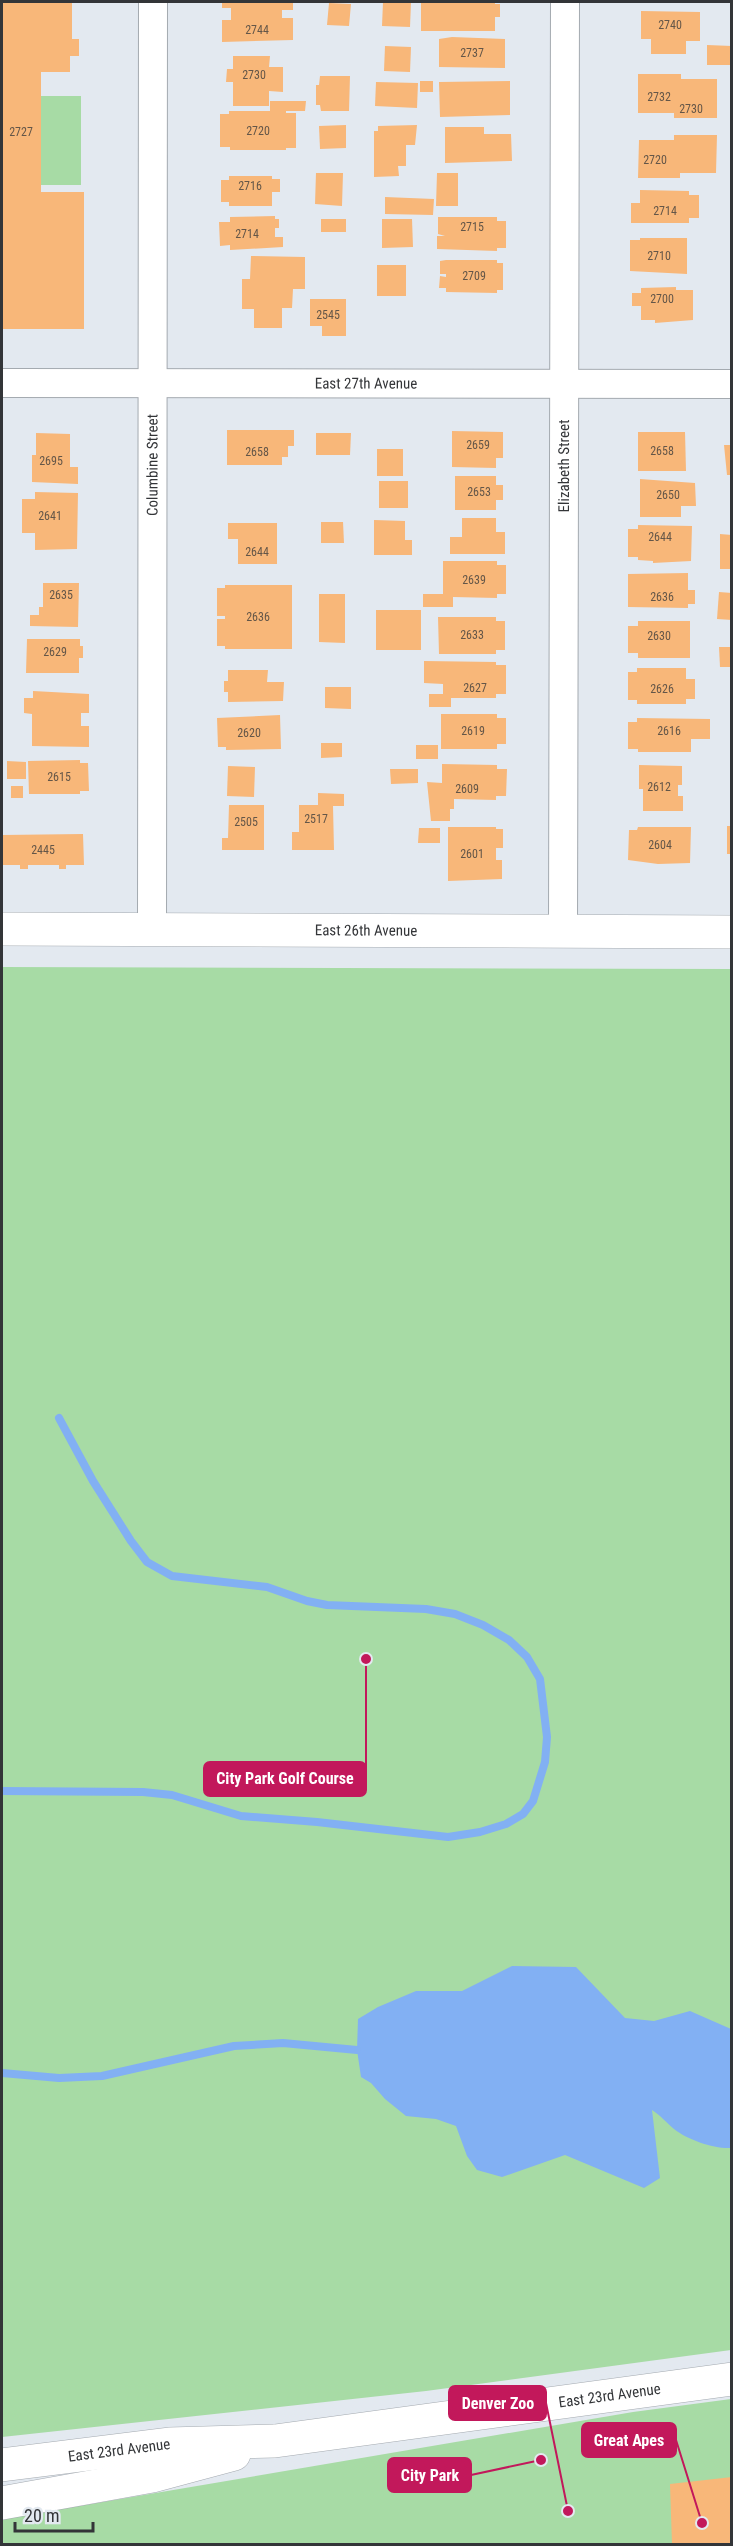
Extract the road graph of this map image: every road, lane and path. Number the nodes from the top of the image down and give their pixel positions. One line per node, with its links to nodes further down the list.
1 (153, 2): 4 (street, Columbine Street)
2 (565, 2): 5 (street, Elizabeth Street)
3 (2, 383): 4 (street, East 27th Avenue)
4 (153, 383): 5 (street, East 27th Avenue); 8 (street, Columbine Street)
5 (565, 384): 6 (street, East 27th Avenue); 9 (street, Elizabeth Street)
6 (732, 384)
7 (2, 929): 8 (main road, East 26th Avenue)
8 (152, 930): 9 (main road, East 26th Avenue)
9 (563, 931): 10 (main road, East 26th Avenue)
10 (732, 932)
11 (732, 2379): 12 (main road, East 23rd Avenue)
12 (275, 2441): 13 (main road, East 23rd Avenue); 14 (main road, East 23rd Avenue)
13 (2, 2465)
14 (2, 2503)

